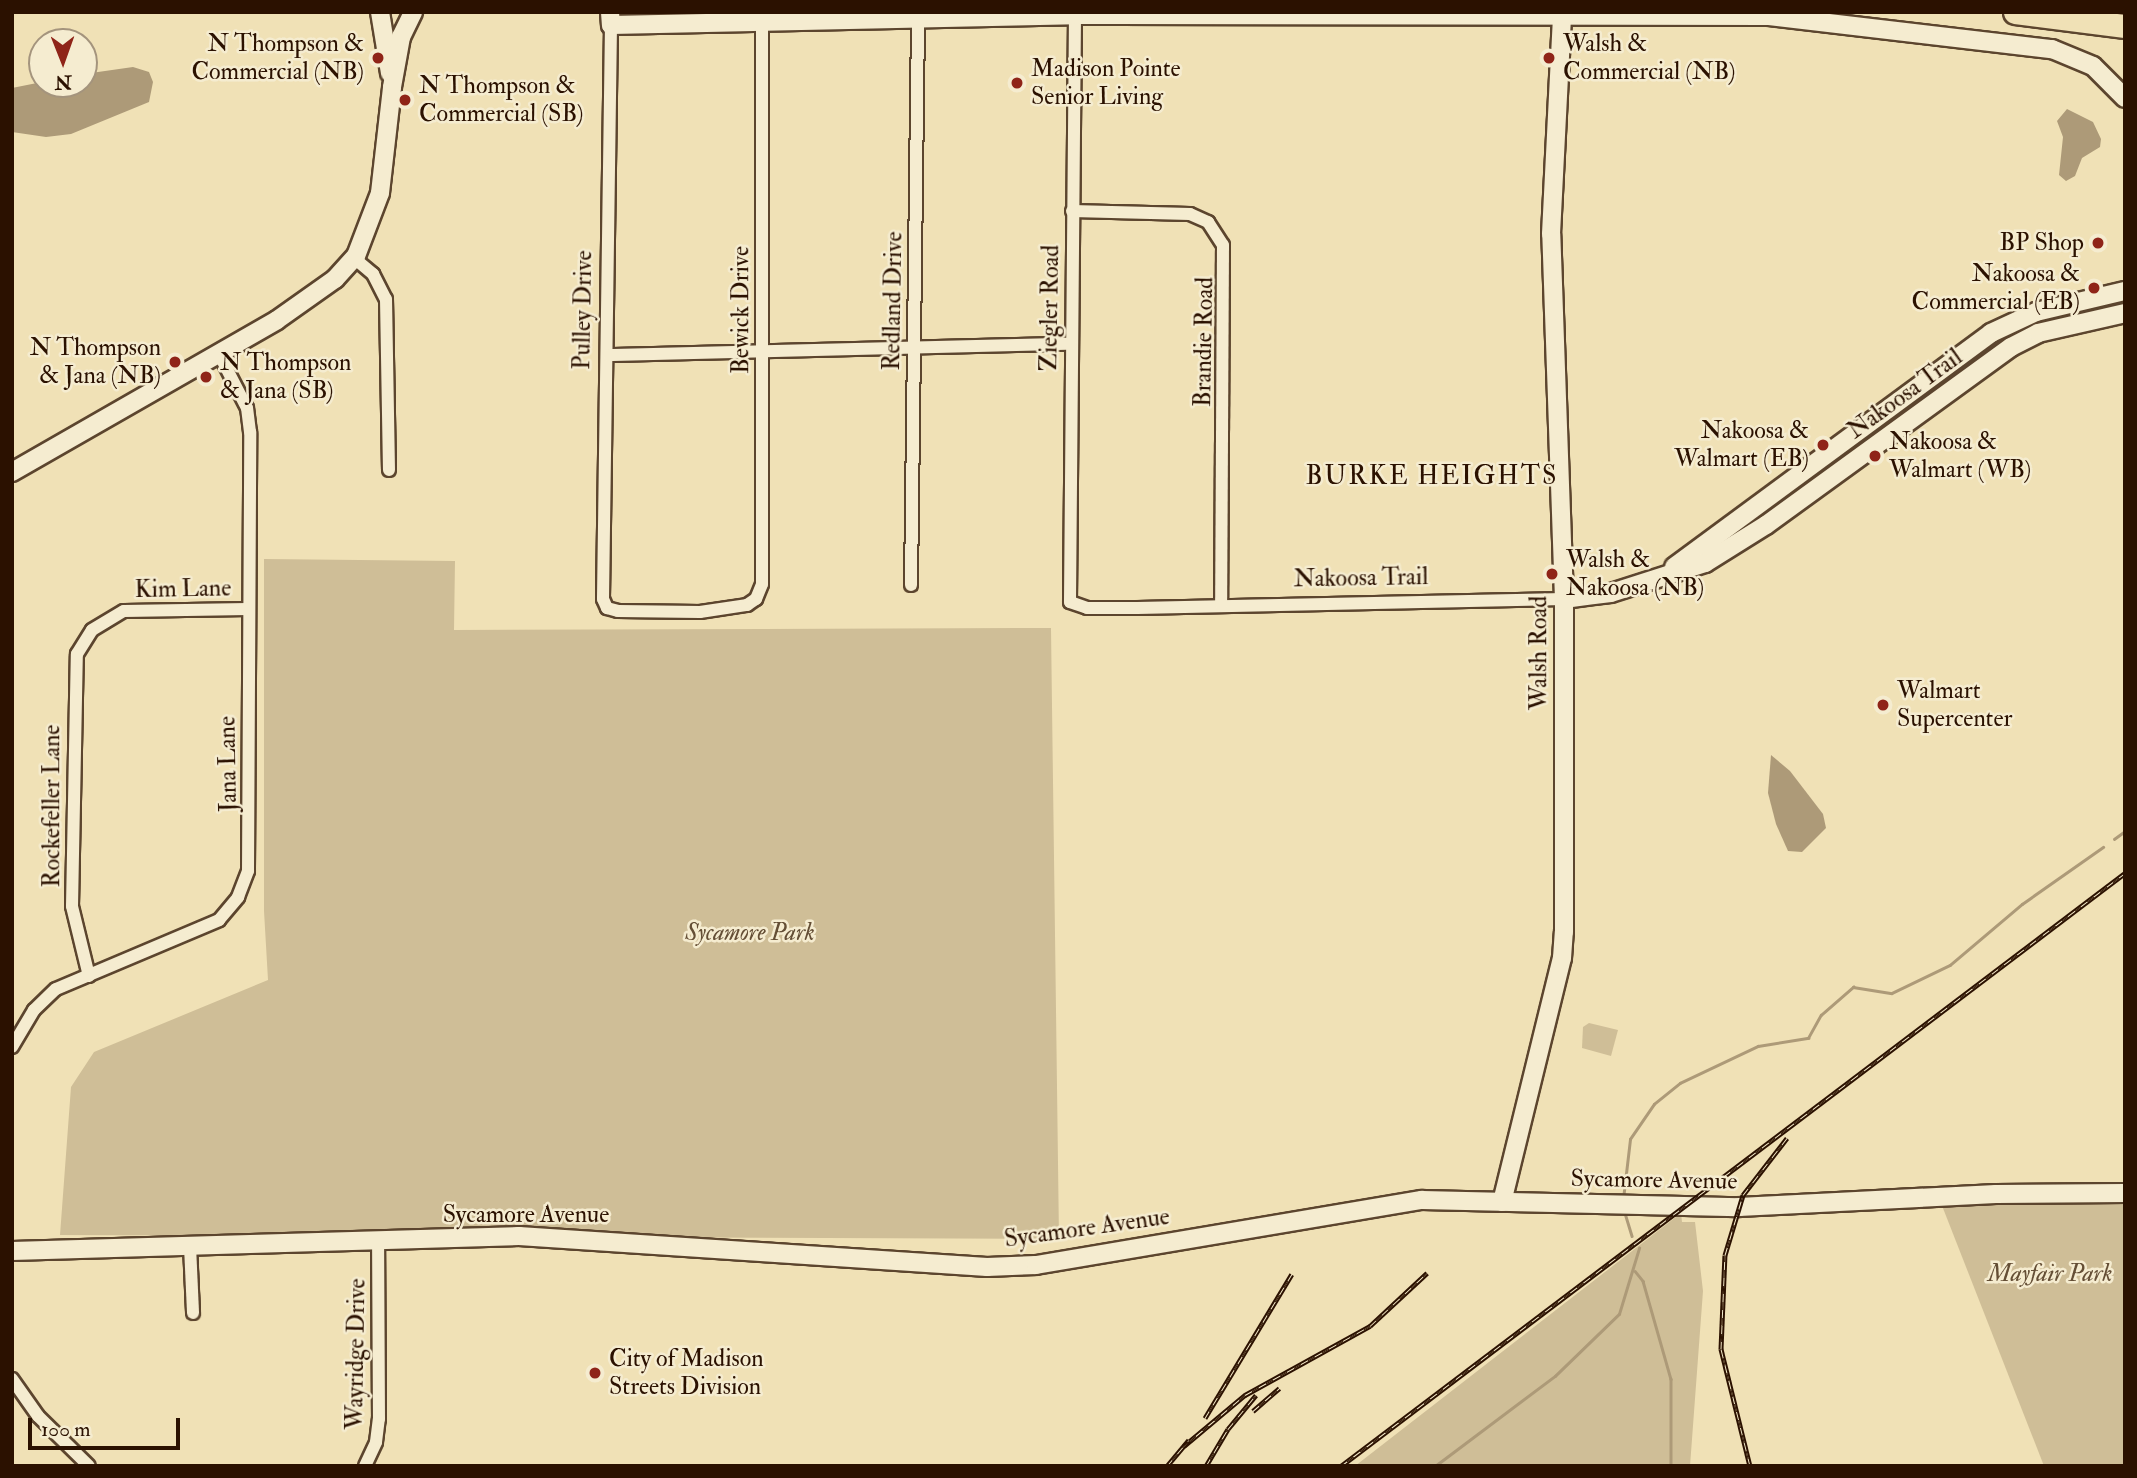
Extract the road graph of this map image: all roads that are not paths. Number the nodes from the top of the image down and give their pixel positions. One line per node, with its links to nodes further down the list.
1 (380, 12): 11 (street)
2 (387, 12): 3 (street)
3 (412, 12): 11 (street)
4 (2015, 12): 10 (highway)
5 (1562, 14): 6 (street); 12 (street); 26 (street, Walsh Road)
6 (1075, 15): 7 (street); 13 (street, Ziegler Road)
7 (918, 17): 9 (street); 18 (street, Redland Drive)
8 (610, 19): 9 (street); 21 (street, Pulley Drive)
9 (762, 20): 19 (street, Bewick Drive)
10 (2123, 26)
11 (392, 87): 14 (street)
12 (2125, 98)
13 (1072, 211): 17 (street, Ziegler Road); 28 (street, Brandie Road)
14 (354, 258): 20 (street); 22 (street)
15 (2125, 291): 24 (street, Nakoosa Trail)
16 (2125, 313): 24 (street, Nakoosa Trail)
17 (1071, 345): 18 (street); 27 (street, Ziegler Road)
18 (914, 348): 19 (street); 25 (street, Redland Drive)
19 (761, 352): 21 (street); 29 (street, Bewick Drive)
20 (219, 354): 23 (street); 30 (street, Jana Lane)
21 (608, 355): 29 (street, Pulley Drive)
22 (389, 470)
23 (12, 472)
24 (1653, 580): 26 (street, Nakoosa Trail)
25 (911, 585)
26 (1564, 598): 28 (street, Nakoosa Trail); 35 (street, Walsh Road)
27 (1070, 602): 28 (street, Nakoosa Trail)
28 (1221, 606)
29 (607, 608)
30 (248, 609): 31 (street, Kim Lane); 32 (street, Jana Lane)
31 (86, 637): 32 (street, Rockefeller Lane)
32 (89, 976): 33 (street, Jana Lane)
33 (12, 1047)
34 (2125, 1193): 35 (street, Sycamore Avenue)
35 (1502, 1202): 36 (street, Sycamore Avenue)
36 (378, 1241): 37 (street, Sycamore Avenue); 42 (street, Wayridge Drive)
37 (190, 1246): 38 (street, Sycamore Avenue); 39 (street)
38 (12, 1251)
39 (193, 1313)
40 (12, 1379): 41 (street)
41 (89, 1466)
42 (365, 1466)

